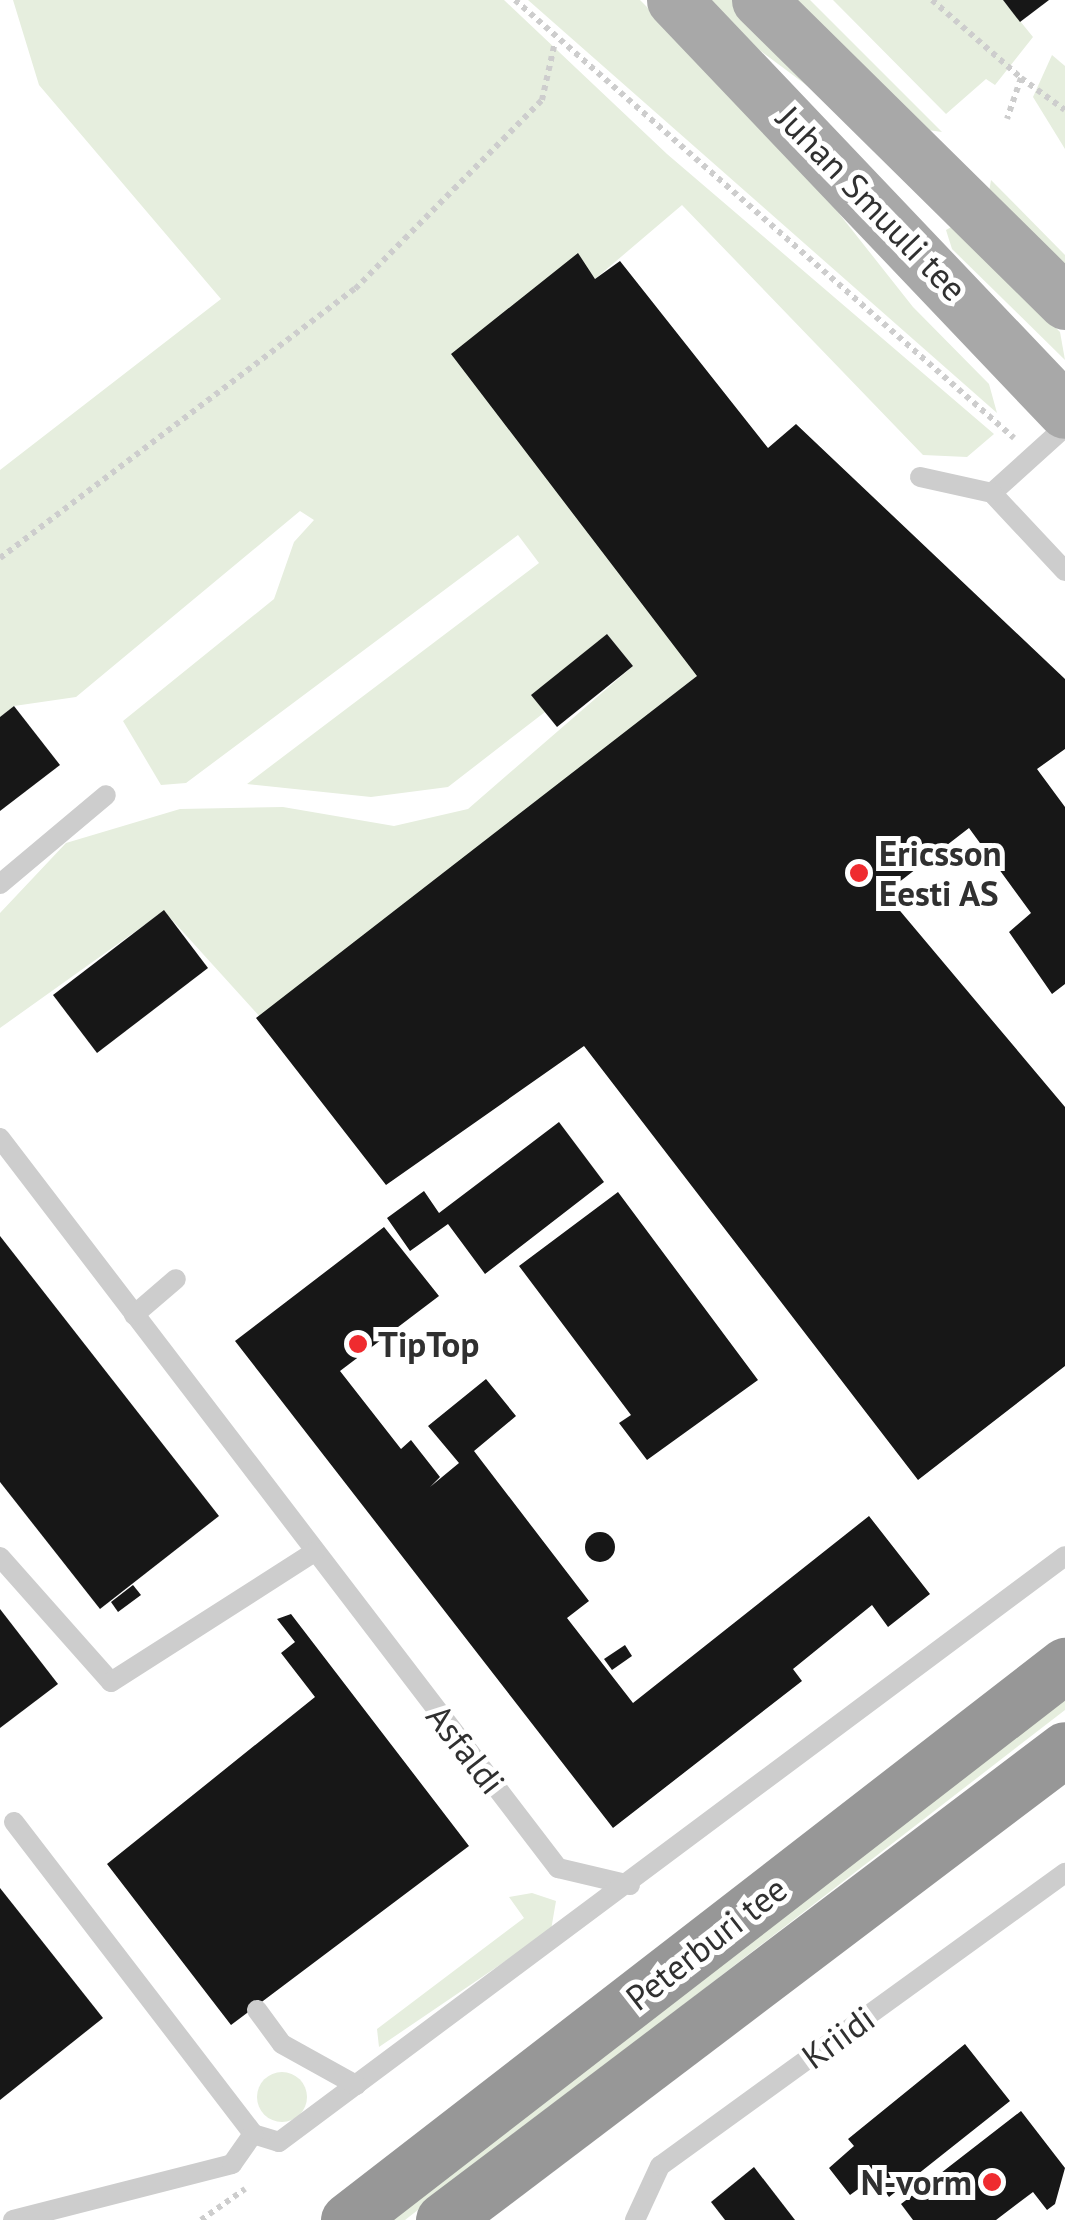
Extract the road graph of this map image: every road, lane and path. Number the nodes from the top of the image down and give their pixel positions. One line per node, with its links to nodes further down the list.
1 (516, 0): 5 (path)
2 (674, 0): 10 (main road, Juhan Smuuli tee)
3 (759, 0): 9 (main road, Juhan Smuuli tee)
4 (932, 0): 6 (path)
5 (555, 42): 12 (path); 15 (path)
6 (1020, 78): 7 (path); 8 (path)
7 (1065, 110)
8 (1007, 118)
9 (1065, 302)
10 (1065, 410)
11 (1065, 427): 12 (lane)
12 (1033, 454): 14 (lane)
13 (920, 476): 14 (lane)
14 (992, 493): 16 (lane)
15 (0, 558)
16 (1065, 571)
17 (106, 795): 18 (lane)
18 (0, 884)
19 (0, 1138): 21 (lane, Asfaldi)
20 (176, 1279): 21 (lane)
21 (134, 1315): 22 (lane, Asfaldi)
22 (314, 1552): 23 (lane); 29 (lane, Asfaldi)
23 (0, 1556)
24 (1065, 1556): 29 (lane)
25 (1065, 1666): 34 (highway, Peterburi tee)
26 (1065, 1749): 35 (highway, Peterburi tee)
27 (14, 1822): 32 (lane)
28 (1065, 1873): 36 (lane, Kriidi)
29 (630, 1885): 31 (lane)
30 (257, 2010): 31 (lane)
31 (356, 2085): 32 (lane)
32 (253, 2134): 33 (lane)
33 (13, 2220)
34 (348, 2220)
35 (444, 2220)
36 (635, 2220)

